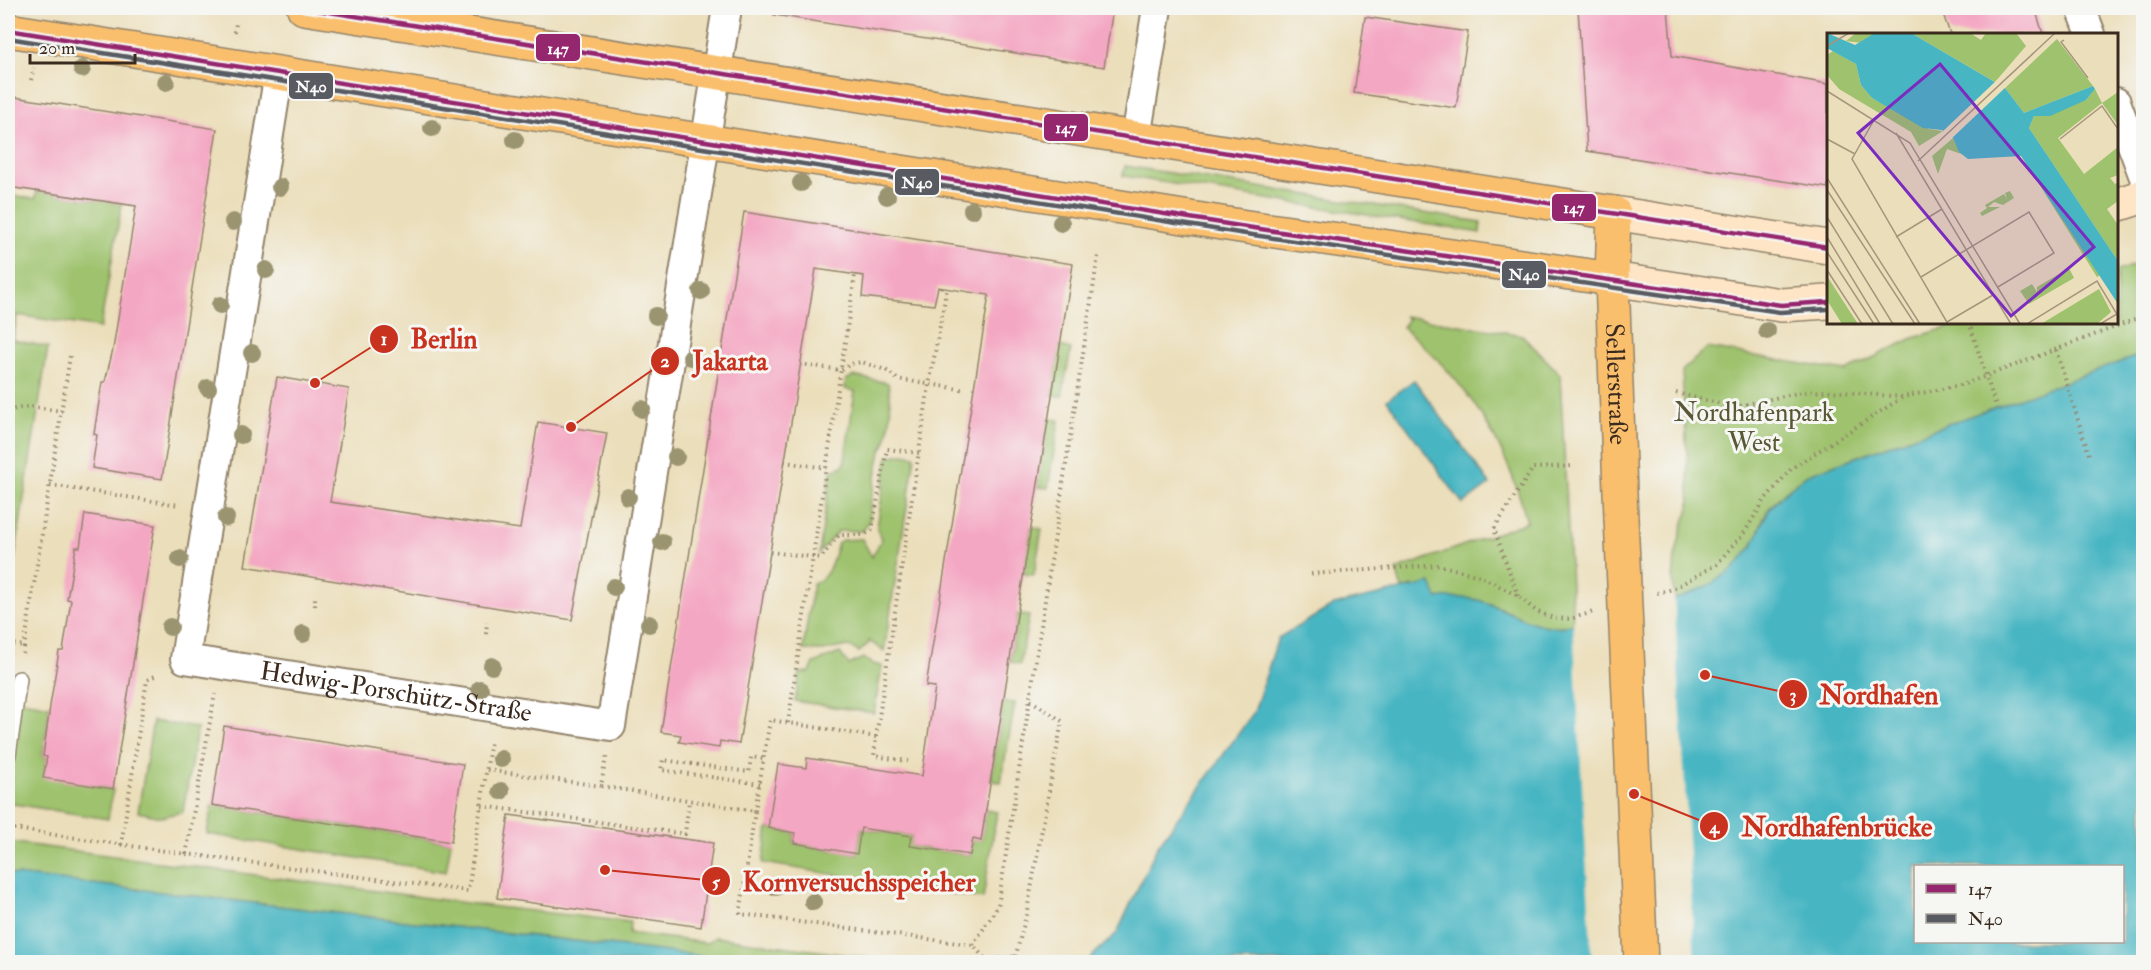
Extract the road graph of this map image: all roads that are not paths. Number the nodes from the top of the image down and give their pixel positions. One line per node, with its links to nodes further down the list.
1 (304, 8): 8 (main road)
2 (727, 8): 8 (street)
3 (1157, 8): 10 (street)
4 (2081, 8): 6 (street)
5 (8, 30): 7 (main road)
6 (2091, 33)
7 (279, 72): 11 (main road); 11 (street, Hedwig-Porschütz-Straße)
8 (717, 72): 10 (main road); 11 (street)
9 (2118, 107): 12 (street)
10 (1136, 138): 15 (main road)
11 (705, 142): 17 (main road)
12 (2144, 177)
13 (2144, 196): 14 (main road)
14 (2118, 204)
15 (1614, 213): 16 (main road); 17 (main road, Sellerstraße)
16 (1827, 247)
17 (1612, 279): 18 (main road); 21 (main road, Sellerstraße, bridge)
18 (1827, 302)
19 (19, 679): 20 (lane)
20 (8, 755)
21 (1641, 963)

